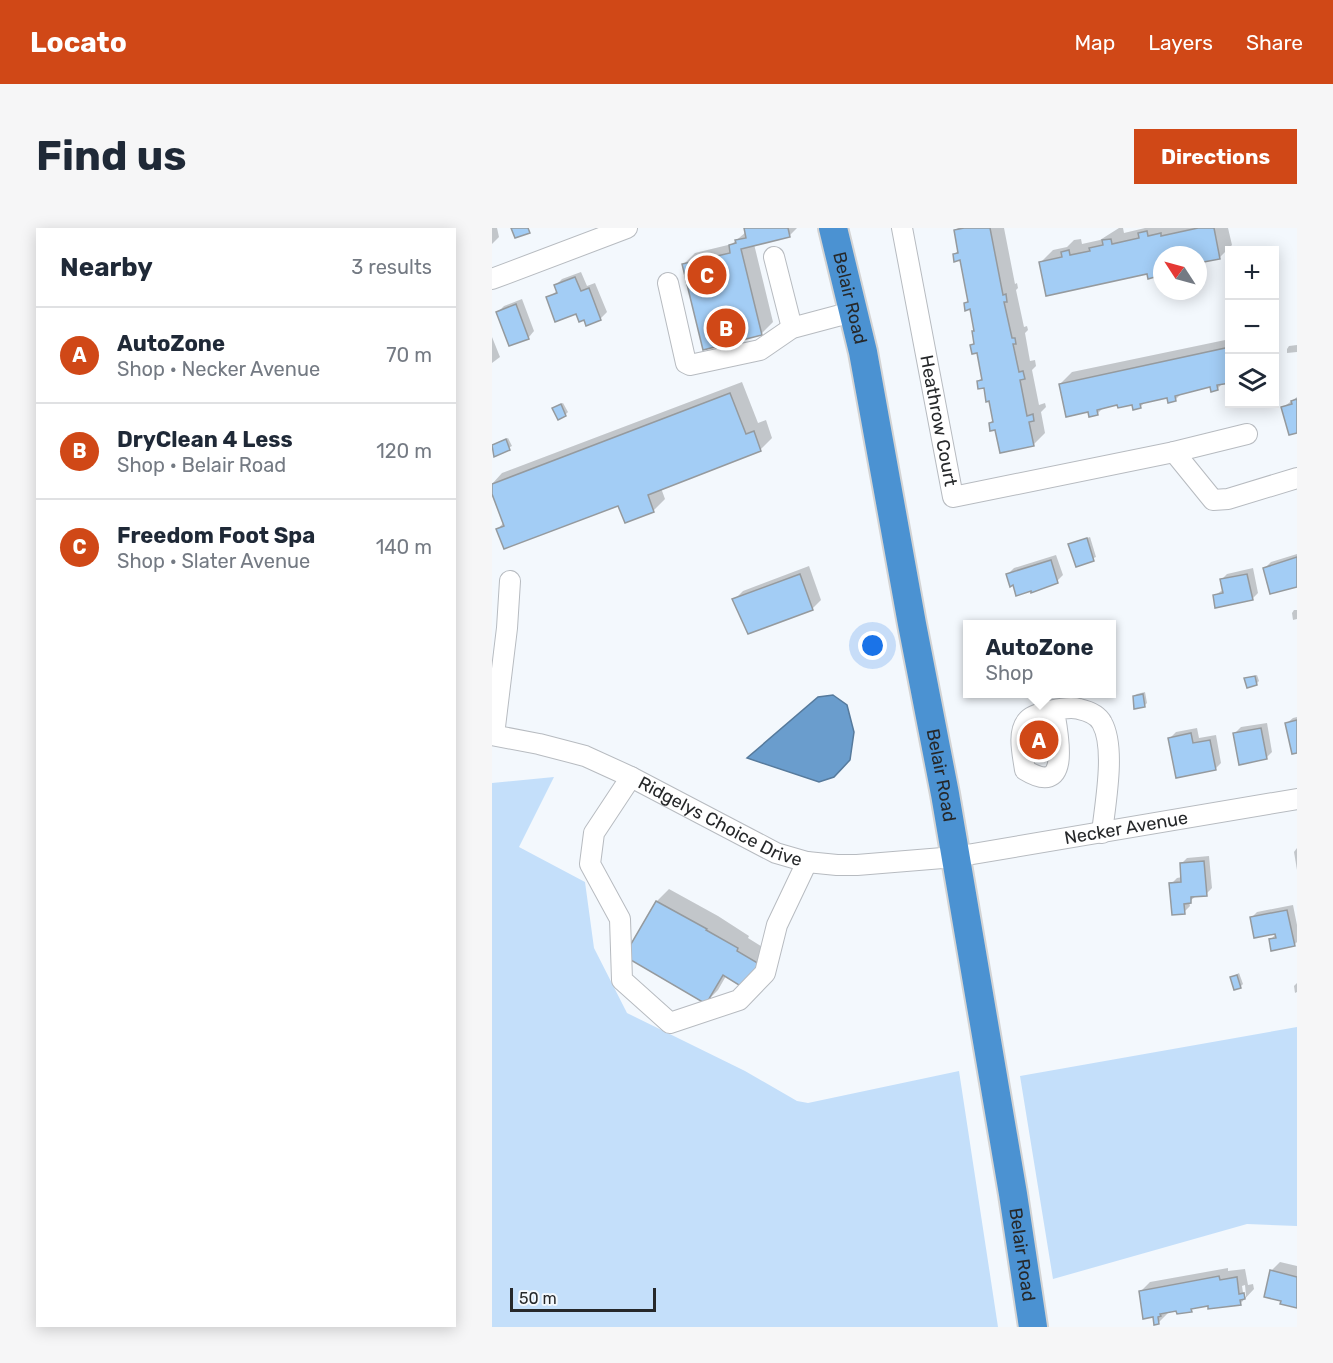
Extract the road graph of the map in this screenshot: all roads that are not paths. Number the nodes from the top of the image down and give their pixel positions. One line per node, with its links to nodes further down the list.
1 (627, 228): 5 (street)
2 (833, 228): 7 (highway, Belair Road)
3 (902, 228): 10 (street, Heathrow Court)
4 (774, 257): 8 (street)
5 (492, 279)
6 (668, 283): 8 (street)
7 (852, 312): 8 (street); 18 (highway, Belair Road)
8 (792, 328)
9 (1247, 434): 10 (street, Heathrow Court)
10 (1174, 452): 11 (street)
11 (1297, 478)
12 (510, 581): 14 (street)
13 (1054, 711): 17 (street)
14 (493, 735): 15 (street, Ridgelys Choice Drive)
15 (631, 777): 19 (street, Ridgelys Choice Drive); 19 (street)
16 (1297, 799): 17 (street, Necker Avenue)
17 (1102, 833): 18 (street, Necker Avenue)
18 (955, 857): 19 (street, Ridgelys Choice Drive); 20 (highway, Belair Road)
19 (807, 862)
20 (1033, 1327)

